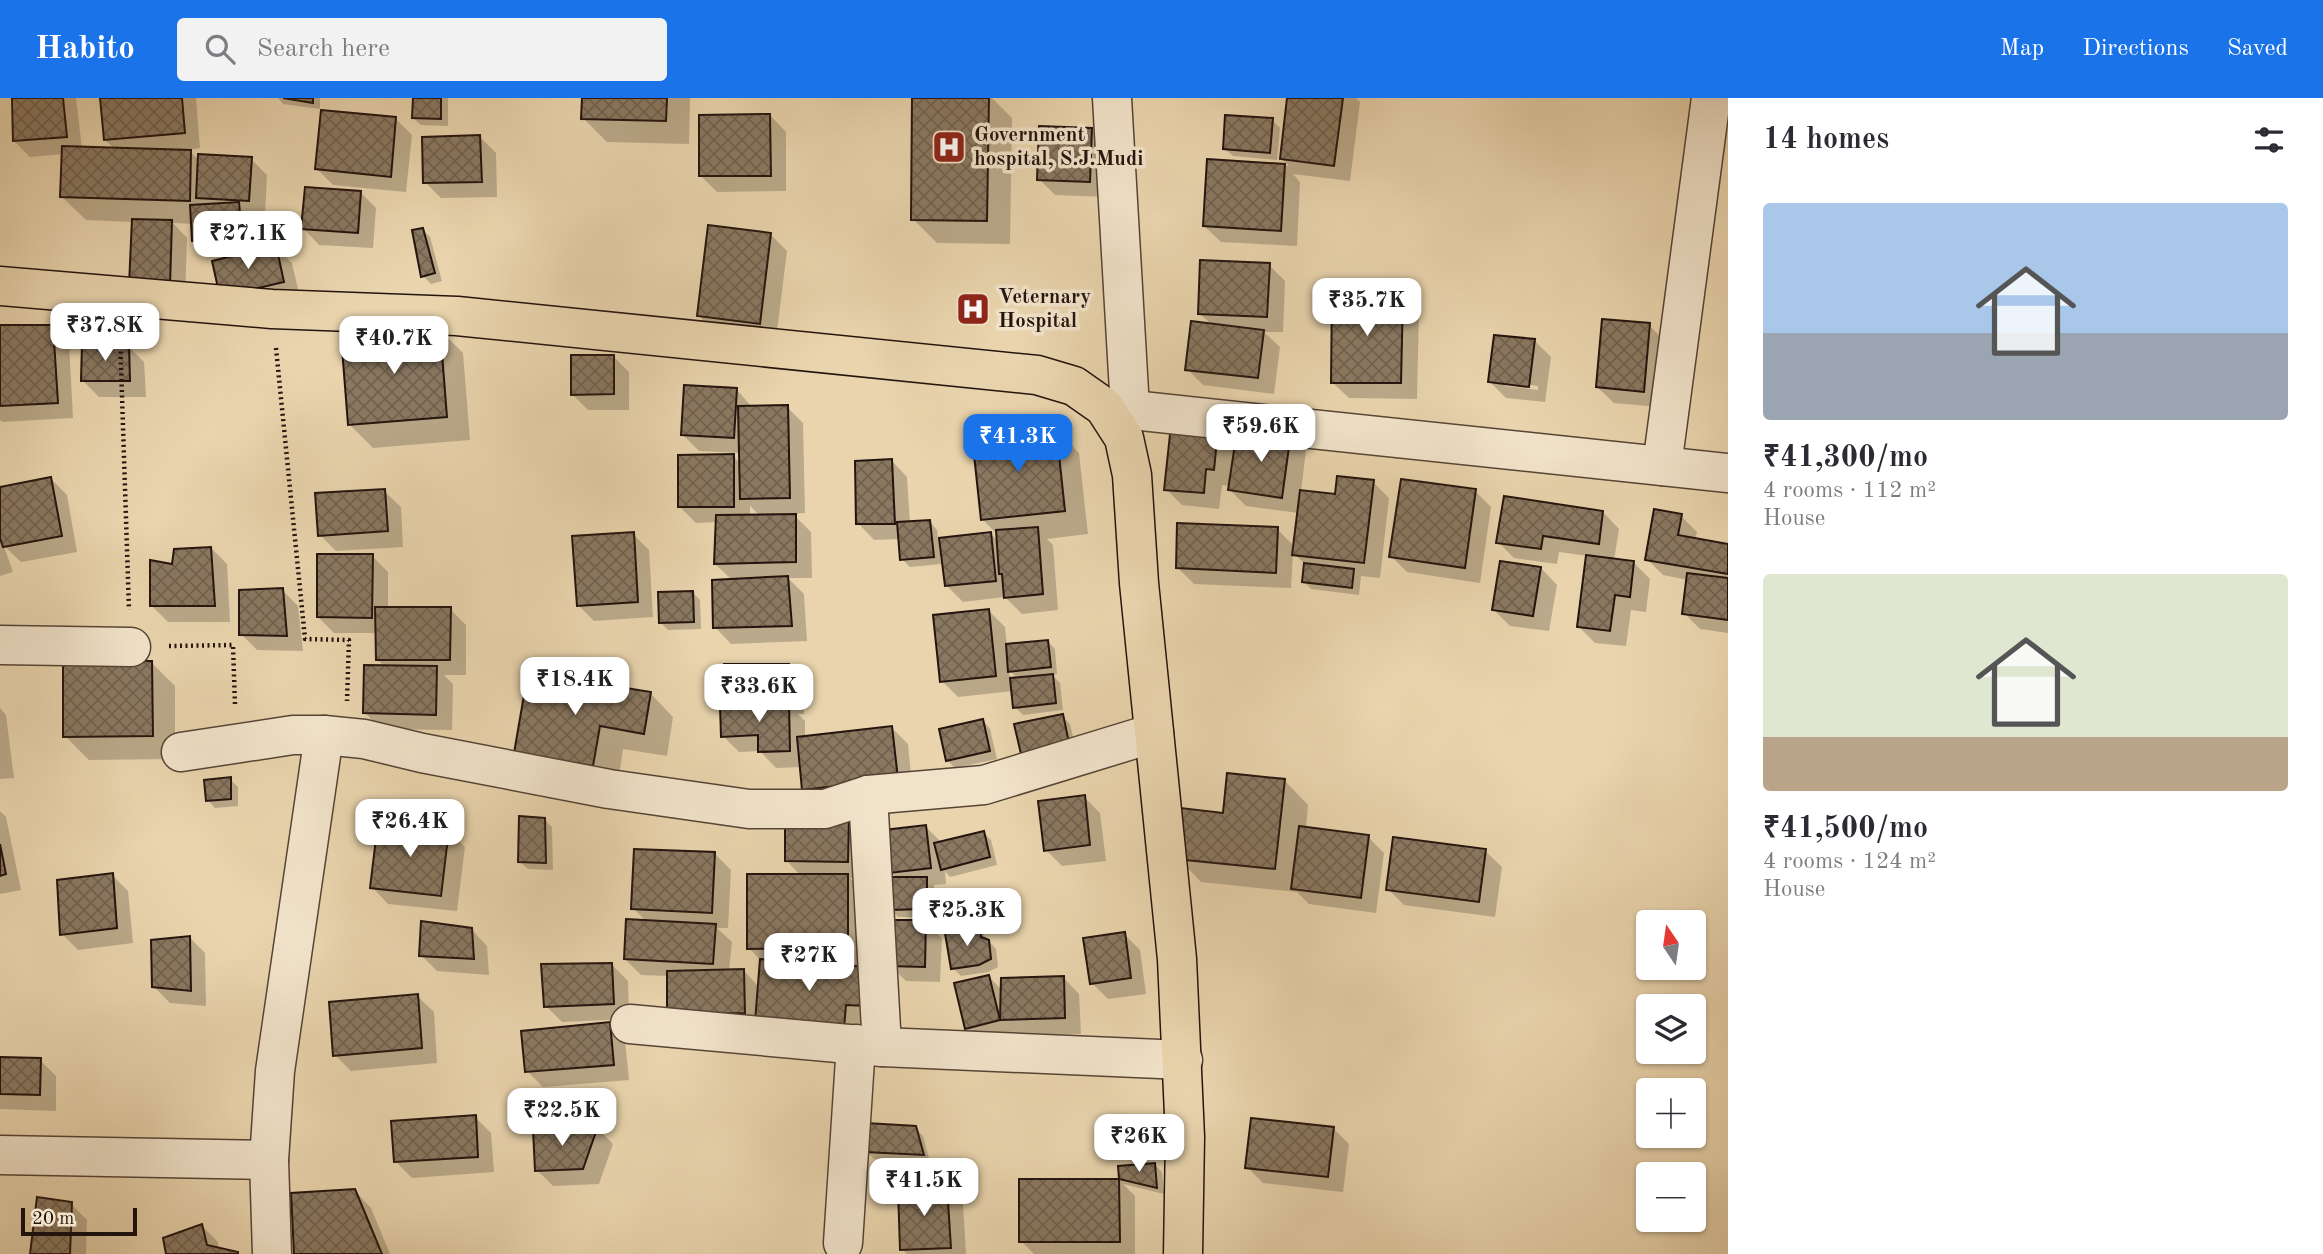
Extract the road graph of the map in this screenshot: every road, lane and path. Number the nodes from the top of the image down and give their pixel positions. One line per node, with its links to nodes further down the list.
1 (1112, 98): 6 (street)
2 (1711, 98): 7 (street)
3 (0, 286): 4 (main road)
4 (119, 296): 5 (main road); 10 (path)
5 (272, 309): 6 (main road); 12 (path)
6 (1117, 408): 7 (street); 11 (main road)
7 (1662, 466): 8 (street)
8 (1728, 473)
9 (0, 645): 10 (street)
10 (131, 647): 13 (path)
11 (1154, 733): 15 (street); 18 (main road)
12 (335, 736): 13 (street); 15 (street); 20 (street)
13 (237, 744): 14 (street)
14 (181, 752)
15 (868, 794): 17 (street)
16 (630, 1024): 17 (street)
17 (869, 1046): 18 (street); 21 (street)
18 (1183, 1060): 23 (main road)
19 (0, 1155): 20 (street)
20 (269, 1160): 22 (street)
21 (843, 1243)
22 (272, 1254)
23 (1184, 1254)

